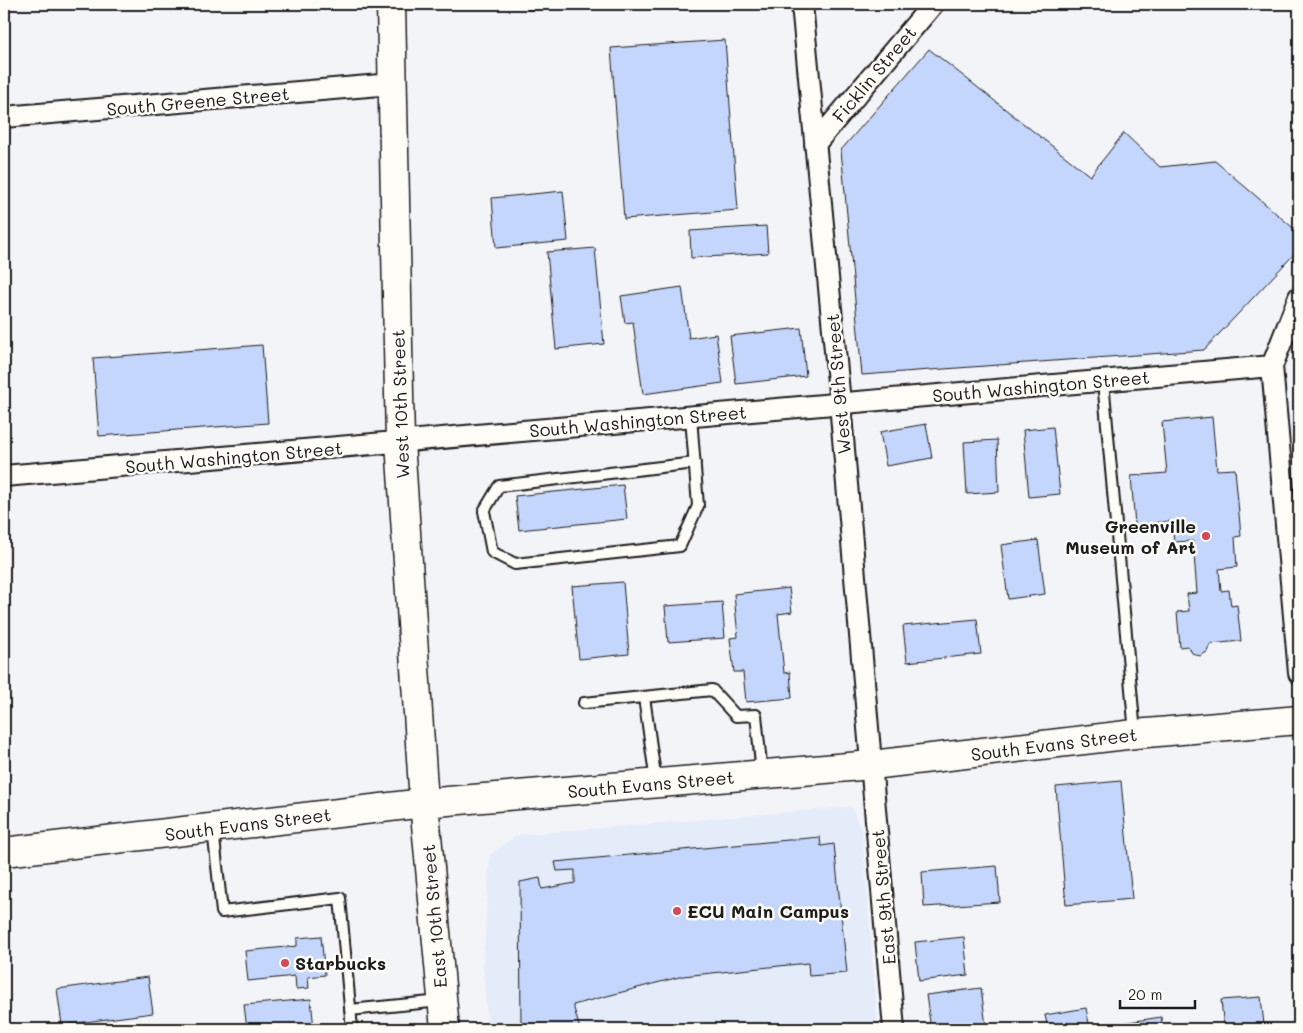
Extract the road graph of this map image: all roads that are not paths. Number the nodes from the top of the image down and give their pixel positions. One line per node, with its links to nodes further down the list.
1 (391, 4): 4 (main road, West 10th Street)
2 (802, 4): 6 (street, West 9th Street)
3 (933, 4): 6 (street, Ficklin Street)
4 (392, 84): 5 (street, South Greene Street); 12 (main road, West 10th Street)
5 (4, 117)
6 (815, 144): 10 (street, West 9th Street)
7 (1299, 297): 8 (street)
8 (1272, 366): 9 (street, South Washington Street); 15 (street)
9 (1102, 380): 10 (street, South Washington Street); 20 (lane)
10 (840, 403): 11 (street, South Washington Street); 21 (street, West 9th Street)
11 (691, 417): 12 (street, South Washington Street); 13 (lane)
12 (400, 442): 14 (street, South Washington Street); 24 (main road, West 10th Street)
13 (695, 463): 13 (lane)
14 (4, 476)
15 (1292, 514): 16 (street)
16 (1299, 673)
17 (644, 697): 18 (lane); 22 (lane); 23 (lane)
18 (584, 703)
19 (1299, 720): 20 (main road, South Evans Street)
20 (1135, 734): 21 (main road, South Evans Street)
21 (872, 766): 22 (main road, South Evans Street); 31 (street, East 9th Street)
22 (762, 774): 23 (main road, South Evans Street)
23 (656, 783): 24 (main road, South Evans Street)
24 (424, 803): 25 (main road, South Evans Street); 27 (main road, East 10th Street)
25 (213, 828): 26 (main road, South Evans Street); 28 (lane)
26 (4, 852)
27 (442, 1001): 28 (lane); 30 (main road, East 10th Street)
28 (350, 1010): 29 (lane)
29 (352, 1029)
30 (445, 1029)
31 (894, 1029)

